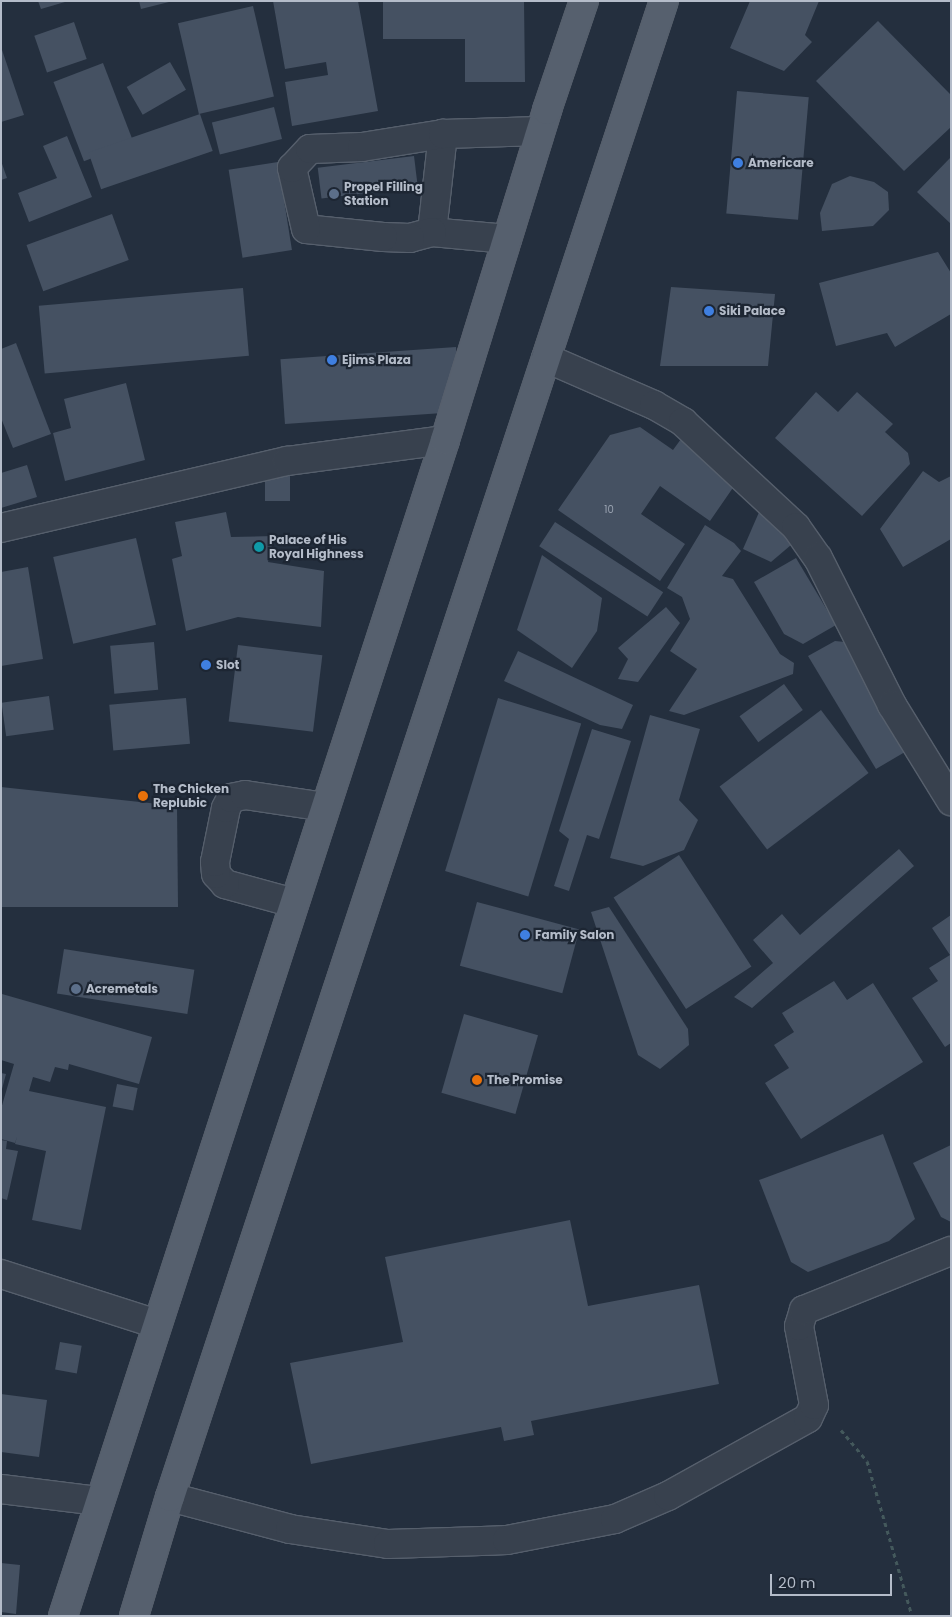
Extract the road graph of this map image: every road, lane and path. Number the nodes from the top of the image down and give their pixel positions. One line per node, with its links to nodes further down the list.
1 (584, 1): 3 (main road)
2 (664, 1): 7 (main road)
3 (540, 130): 4 (street); 6 (main road)
4 (443, 134): 5 (street); 5 (street)
5 (432, 232): 6 (street)
6 (507, 239): 8 (main road)
7 (546, 358): 10 (street); 18 (main road)
8 (445, 440): 9 (street); 11 (main road)
9 (1, 528)
10 (951, 801)
11 (325, 807): 12 (main road); 12 (street)
12 (294, 903): 15 (main road)
13 (951, 1251): 16 (street)
14 (1, 1274): 15 (street)
15 (157, 1324): 19 (main road)
16 (814, 1405): 18 (street); 22 (path)
17 (1, 1490): 19 (street)
18 (170, 1497): 21 (main road)
19 (99, 1501): 20 (main road)
20 (63, 1616)
21 (134, 1616)
22 (912, 1616)

